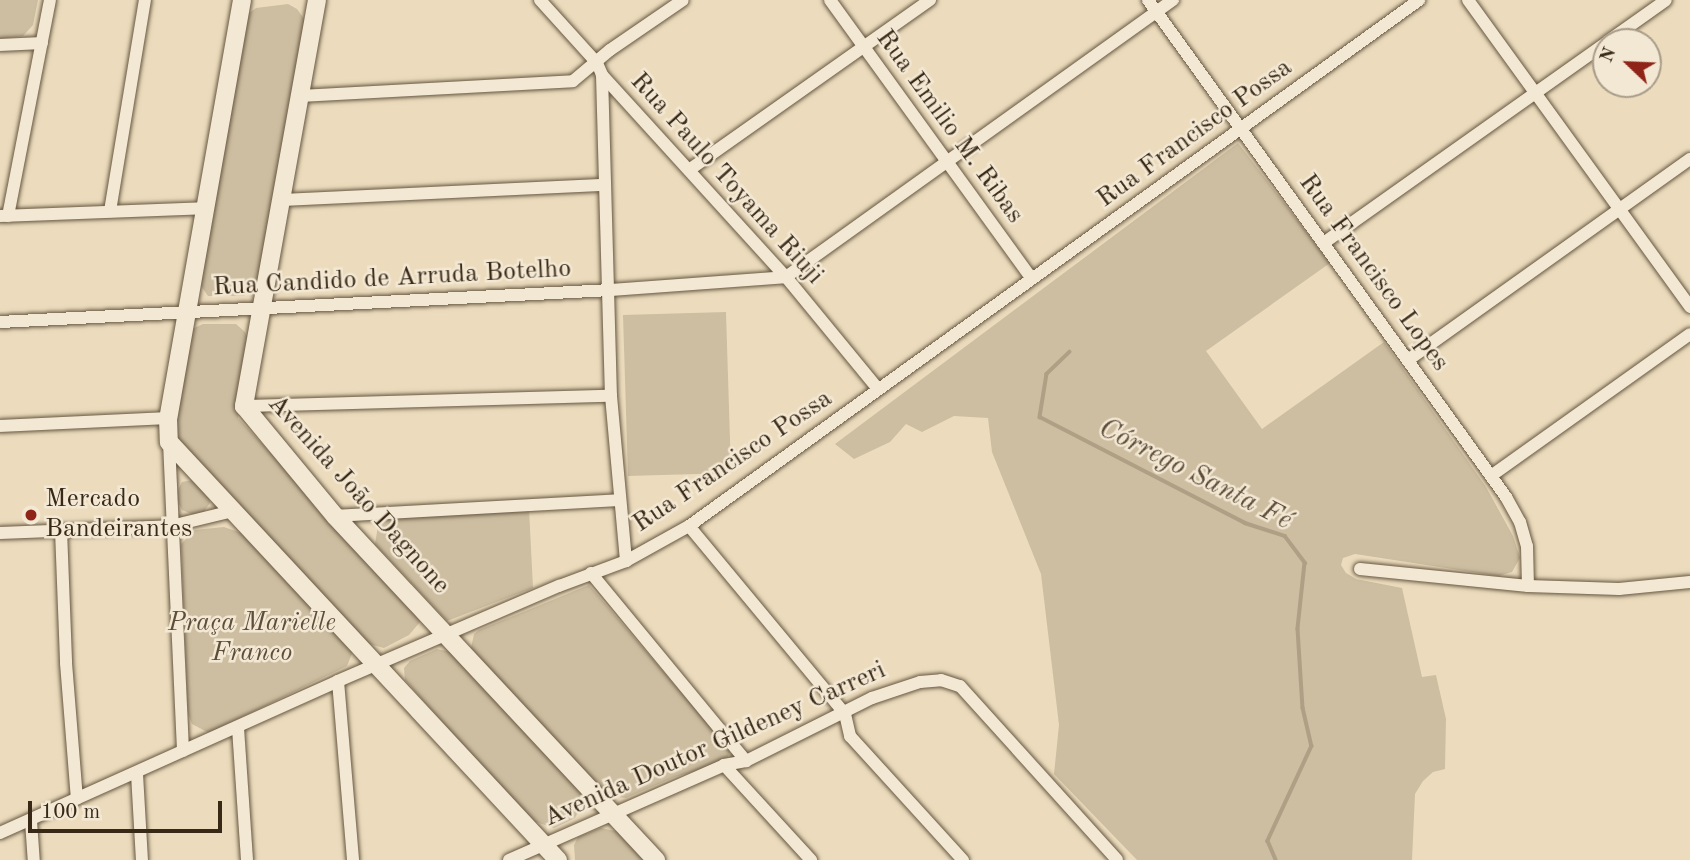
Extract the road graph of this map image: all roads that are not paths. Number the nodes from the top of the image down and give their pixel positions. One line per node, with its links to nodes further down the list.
1 (50, 0): 16 (street)
2 (145, 0): 31 (street)
3 (242, 0): 29 (street)
4 (317, 0): 22 (street, Avenida João Dagnone)
5 (540, 0): 20 (street, Rua Paulo Toyama Riuji)
6 (683, 0): 20 (street)
7 (830, 0): 18 (street, Rua Emilio M. Ribas)
8 (930, 0): 18 (street)
9 (1148, 0): 14 (street, Rua Francisco Lopes)
10 (1172, 0): 14 (street)
11 (1419, 0): 23 (street, Rua Francisco Possa)
12 (1468, 0): 21 (street)
13 (1665, 0): 15 (street)
14 (1156, 12): 23 (street, Rua Francisco Lopes); 25 (street)
15 (1626, 28)
16 (42, 43): 17 (street); 32 (street)
17 (0, 45)
18 (863, 49): 25 (street, Rua Emilio M. Ribas); 26 (street)
19 (1592, 53): 21 (street)
20 (599, 69): 22 (street); 26 (street, Rua Paulo Toyama Riuji); 27 (street)
21 (1534, 95): 30 (street); 33 (street)
22 (300, 96): 28 (street, Avenida João Dagnone)
23 (1240, 129): 33 (street, Rua Francisco Lopes); 35 (street, Rua Francisco Possa)
24 (1690, 159): 30 (street)
25 (948, 163): 34 (street); 35 (street, Rua Emilio M. Ribas)
26 (689, 170): 34 (street, Rua Paulo Toyama Riuji)
27 (605, 185): 28 (street); 36 (street)
28 (283, 200): 37 (street, Avenida João Dagnone)
29 (204, 208): 31 (street); 39 (street)
30 (1620, 208): 38 (street); 42 (street)
31 (110, 211): 32 (street)
32 (4, 216)
33 (1325, 242): 42 (street, Rua Francisco Lopes)
34 (786, 277): 36 (street, Rua Candido de Arruda Botelho); 43 (street, Rua Paulo Toyama Riuji)
35 (1032, 279): 43 (street, Rua Francisco Possa)
36 (610, 290): 37 (street, Rua Candido de Arruda Botelho); 44 (street)
37 (264, 307): 39 (street, Rua Candido de Arruda Botelho); 45 (street, Avenida João Dagnone)
38 (1690, 307)
39 (187, 313): 40 (street, Rua Candido de Arruda Botelho); 46 (street)
40 (0, 322)
41 (1690, 334): 49 (street)
42 (1408, 360): 49 (street, Rua Francisco Lopes)
43 (878, 389): 54 (street, Rua Francisco Possa)
44 (611, 396): 45 (street); 50 (street)
45 (244, 406): 52 (street, Avenida João Dagnone)
46 (168, 418): 47 (street); 48 (street)
47 (0, 426)
48 (169, 442): 51 (street); 53 (street)
49 (1491, 476): 61 (street, Rua Francisco Lopes)
50 (618, 500): 52 (street); 57 (street)
51 (233, 511): 53 (street); 63 (street)
52 (335, 516): 62 (street, Avenida João Dagnone)
53 (171, 526): 55 (street); 67 (street)
54 (689, 526): 57 (street, Rua Francisco Possa); 65 (street)
55 (61, 530): 56 (street); 71 (street)
56 (0, 533)
57 (626, 561): 59 (street, Rua Francisco Possa)
58 (1360, 569): 61 (street)
59 (591, 573): 62 (street, Rua Francisco Possa); 68 (street)
60 (1690, 582): 61 (street)
61 (1528, 586)
62 (448, 635): 63 (street, Rua Francisco Possa); 72 (street, Avenida João Dagnone)
63 (379, 665): 64 (street, Rua Francisco Possa); 75 (street)
64 (338, 681): 66 (street, Rua Francisco Possa); 79 (street)
65 (845, 714): 68 (street, Avenida Doutor Gildeney Carreri); 84 (street); 85 (street, Avenida Doutor Gildeney Carreri)
66 (238, 728): 67 (street, Rua Francisco Possa); 78 (street)
67 (183, 751): 70 (street, Rua Francisco Possa)
68 (746, 761): 69 (street, Avenida Doutor Gildeney Carreri)
69 (724, 765): 72 (street, Avenida Doutor Gildeney Carreri); 83 (street)
70 (137, 774): 71 (street, Rua Francisco Possa); 77 (street)
71 (77, 799): 73 (street, Rua Francisco Possa)
72 (612, 813): 75 (street, Avenida Doutor Gildeney Carreri); 82 (street, Avenida João Dagnone)
73 (30, 821): 74 (street, Rua Francisco Possa); 76 (street)
74 (0, 833)
75 (544, 844): 80 (street, Avenida Doutor Gildeney Carreri); 81 (street)
76 (34, 860)
77 (142, 860)
78 (247, 860)
79 (354, 860)
80 (509, 860)
81 (558, 860)
82 (656, 860)
83 (811, 860)
84 (963, 860)
85 (1117, 860)

